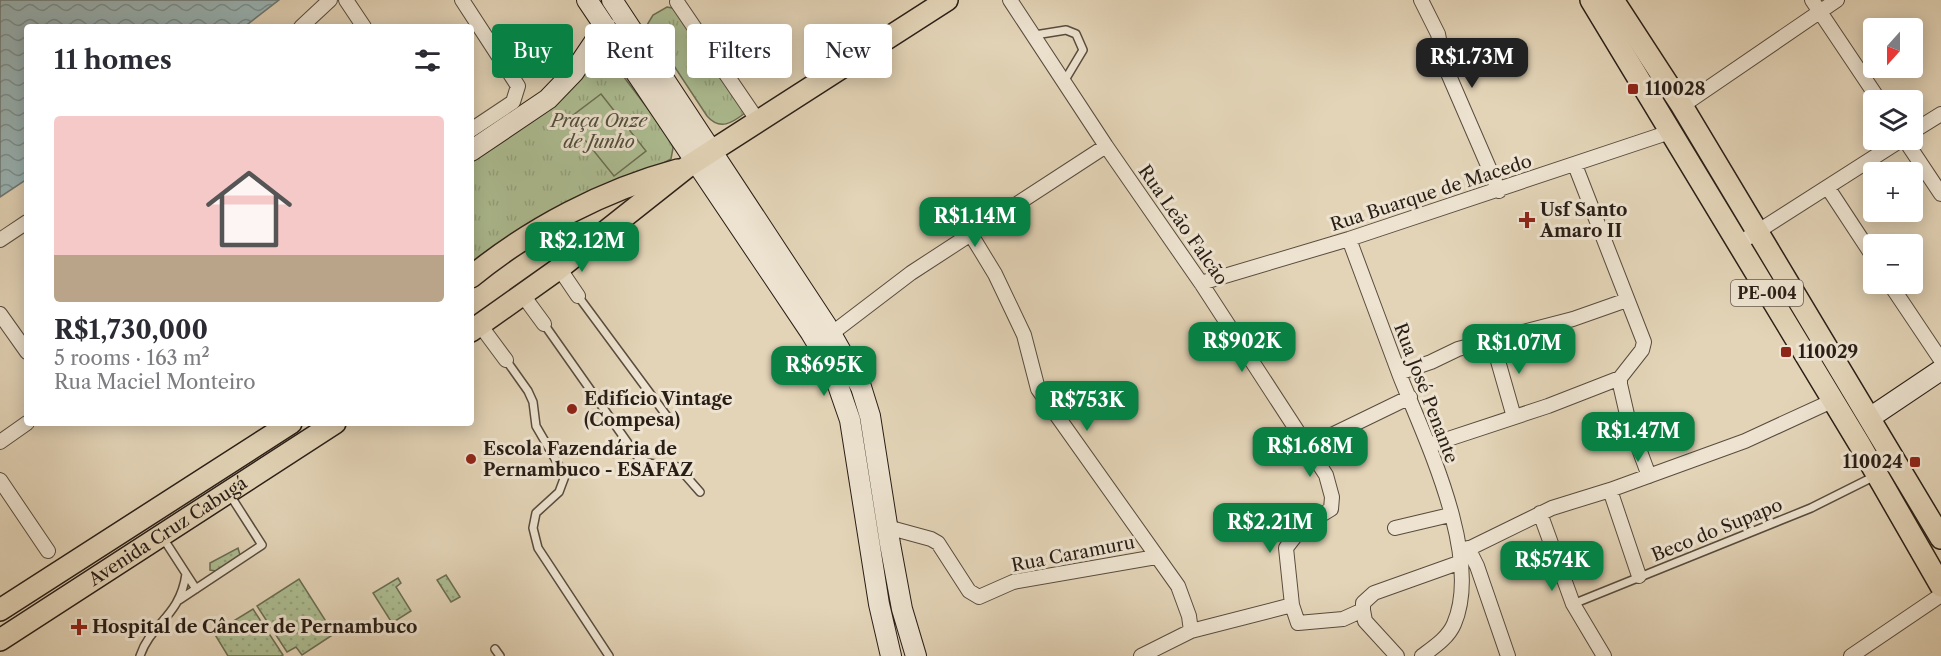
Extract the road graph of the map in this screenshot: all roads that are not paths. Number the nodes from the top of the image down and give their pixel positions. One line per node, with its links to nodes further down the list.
1 (330, 0): 14 (street)
2 (346, 0): 15 (street)
3 (462, 0): 26 (street)
4 (587, 0): 16 (main road)
5 (612, 0): 32 (main road)
6 (947, 0): 24 (main road)
7 (1010, 0): 17 (street, Rua Leão Falcão)
8 (1421, 0): 35 (street)
9 (1591, 0): 27 (main road, PE-004)
10 (1613, 0): 22 (main road, PE-004)
11 (1837, 0): 13 (street)
12 (677, 2): 24 (street)
13 (1816, 6): 21 (street); 22 (street)
14 (304, 24)
15 (362, 24)
16 (604, 24)
17 (1035, 35): 20 (street, Rua Leão Falcão); 20 (lane)
18 (585, 56): 29 (main road)
19 (641, 78): 32 (main road)
20 (1065, 80): 28 (street, Rua Leão Falcão)
21 (1872, 90)
22 (1682, 106): 39 (main road, PE-004)
23 (1941, 114): 25 (street)
24 (758, 121): 32 (main road)
25 (1923, 125)
26 (474, 128)
27 (1670, 132): 33 (street, Rua Buarque de Macedo); 43 (main road, PE-004)
28 (1106, 146): 38 (street); 46 (street, Rua Leão Falcão)
29 (474, 150)
30 (1887, 150): 34 (street)
31 (1910, 150): 36 (street)
32 (698, 160): 44 (main road); 45 (main road); 54 (main road); 106 (main road)
33 (1575, 165): 35 (street, Rua Buarque de Macedo); 50 (street)
34 (1828, 188): 39 (street); 42 (street)
35 (1499, 191): 40 (street, Rua Buarque de Macedo)
36 (1941, 194)
37 (24, 224): 41 (street)
38 (970, 232): 54 (street); 87 (street)
39 (1757, 232): 43 (street); 65 (main road, PE-004)
40 (1349, 239): 46 (street, Rua Buarque de Macedo); 60 (street, Rua José Penante)
41 (0, 240)
42 (1863, 241)
43 (1738, 244): 63 (main road, PE-004)
44 (559, 268): 47 (main road); 49 (street)
45 (474, 275)
46 (1202, 283): 72 (street, Rua Leão Falcão)
47 (522, 294): 52 (street); 53 (main road)
48 (1897, 294): 58 (street)
49 (578, 296): 66 (lane)
50 (1627, 300): 55 (street); 61 (street)
51 (0, 314): 56 (street)
52 (544, 324): 77 (lane)
53 (476, 328): 57 (street)
54 (831, 334): 81 (main road)
55 (1492, 340): 60 (street); 64 (street)
56 (24, 348)
57 (506, 360): 105 (lane)
58 (1941, 360)
59 (1941, 370): 65 (main road)
60 (1399, 373): 62 (street, Rua José Penante)
61 (1620, 378): 64 (street); 73 (street)
62 (1410, 397): 71 (street, Rua José Penante); 72 (street)
63 (1832, 401): 73 (street); 90 (main road, PE-004)
64 (1514, 417): 71 (street)
65 (1870, 417): 84 (main road, PE-004)
66 (669, 419)
67 (24, 425): 70 (street)
68 (286, 426): 96 (main road, Avenida Cruz Cabugá)
69 (330, 426): 78 (main road, Avenida Cruz Cabugá)
70 (0, 442)
71 (1430, 445): 80 (street, Rua José Penante)
72 (1309, 446): 95 (street, Rua Leão Falcão)
73 (1649, 476): 76 (street)
74 (1869, 479): 89 (lane, Beco do Supapo)
75 (0, 480): 85 (street)
76 (1610, 490): 79 (street); 89 (street)
77 (700, 492)
78 (228, 494): 83 (main road, Avenida Cruz Cabugá); 91 (lane)
79 (1540, 513): 86 (street); 94 (street)
80 (1450, 515): 82 (street); 86 (street, Rua José Penante)
81 (887, 527): 87 (street, Rua Caramuru); 107 (main road)
82 (1395, 528)
83 (161, 536): 88 (lane); 101 (main road, Avenida Cruz Cabugá)
84 (1941, 538)
85 (48, 551)
86 (1463, 554): 97 (street); 110 (street); 111 (street)
87 (1156, 557): 100 (street)
88 (186, 574): 91 (lane); 93 (lane)
89 (1640, 576): 94 (lane, Beco do Supapo)
90 (1941, 586)
91 (196, 589): 93 (lane)
92 (1941, 595): 113 (street)
93 (179, 600): 103 (lane)
94 (1573, 604): 112 (street)
95 (1292, 605): 98 (street); 100 (street)
96 (0, 610)
97 (1363, 610): 98 (street); 99 (street)
98 (1343, 619): 99 (street)
99 (1369, 625): 109 (street)
100 (1191, 631): 108 (street)
101 (0, 640)
102 (495, 648): 104 (lane)
103 (140, 656)
104 (500, 656)
105 (609, 656)
106 (891, 656)
107 (916, 656)
108 (1141, 656)
109 (1397, 656)
110 (1422, 656)
111 (1508, 656)
112 (1604, 656)
113 (1851, 656)

